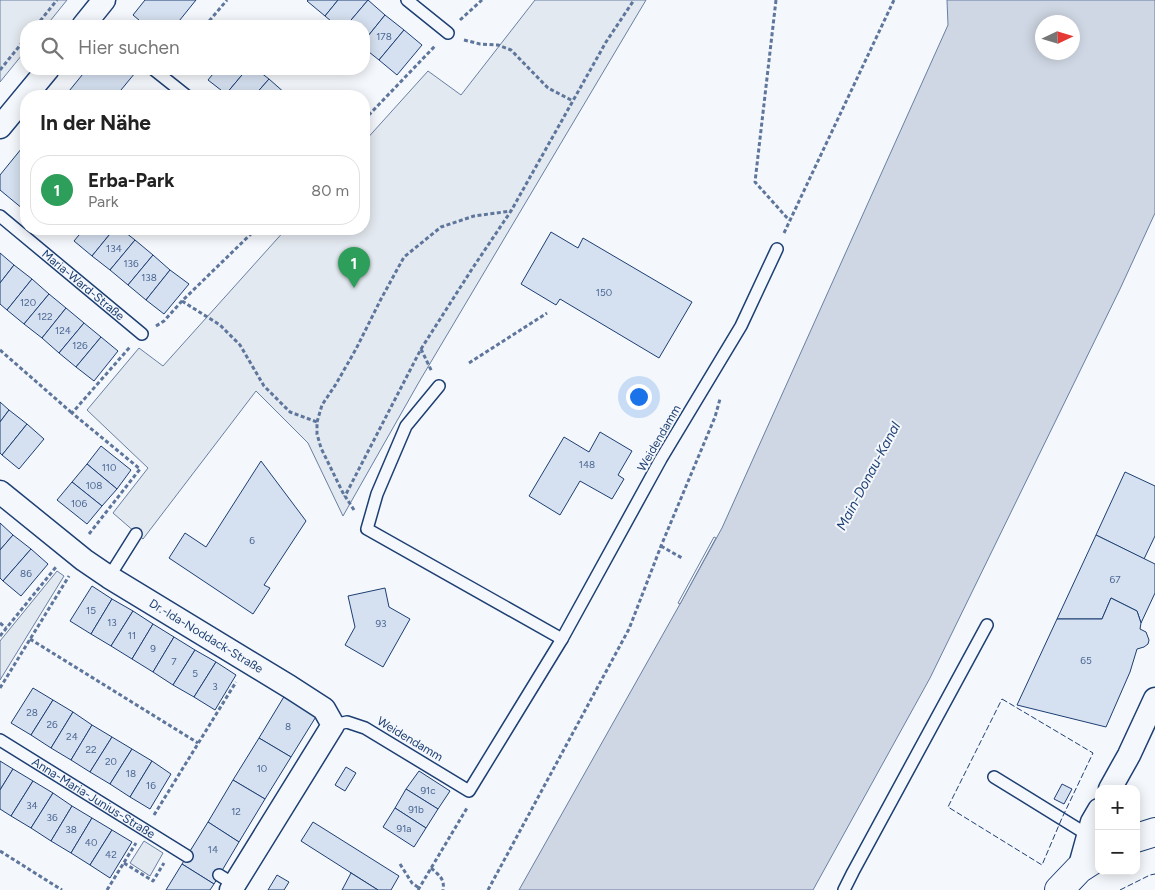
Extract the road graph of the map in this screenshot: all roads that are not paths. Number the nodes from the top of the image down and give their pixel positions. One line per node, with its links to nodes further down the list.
1 (407, 0): 2 (lane)
2 (448, 32)
3 (43, 75): 5 (street)
4 (161, 75): 6 (lane)
5 (31, 90)
6 (180, 90)
7 (20, 103): 8 (street)
8 (0, 127)
9 (0, 216): 10 (lane, Maria-Ward-Straße)
10 (20, 233)
11 (23, 235): 13 (lane, Maria-Ward-Straße)
12 (777, 249): 19 (lane, Weidendamm)
13 (142, 334)
14 (439, 386): 19 (lane)
15 (0, 492): 17 (street, Dr.-Ida-Noddack-Straße)
16 (136, 534): 17 (lane)
17 (108, 577): 21 (street, Dr.-Ida-Noddack-Straße)
18 (987, 625): 30 (lane)
19 (562, 639): 21 (lane, Weidendamm)
20 (1155, 699): 24 (street)
21 (332, 725): 31 (street)
22 (0, 740): 29 (lane, Anna-Maria-Junius-Straße)
23 (994, 777): 28 (lane)
24 (1112, 785)
25 (1095, 817): 28 (street)
26 (1155, 832): 27 (street)
27 (1140, 837)
28 (1089, 853): 34 (street)
29 (187, 856)
30 (853, 872): 32 (lane); 33 (lane)
31 (228, 883)
32 (844, 890)
33 (852, 890)
34 (1059, 890)

